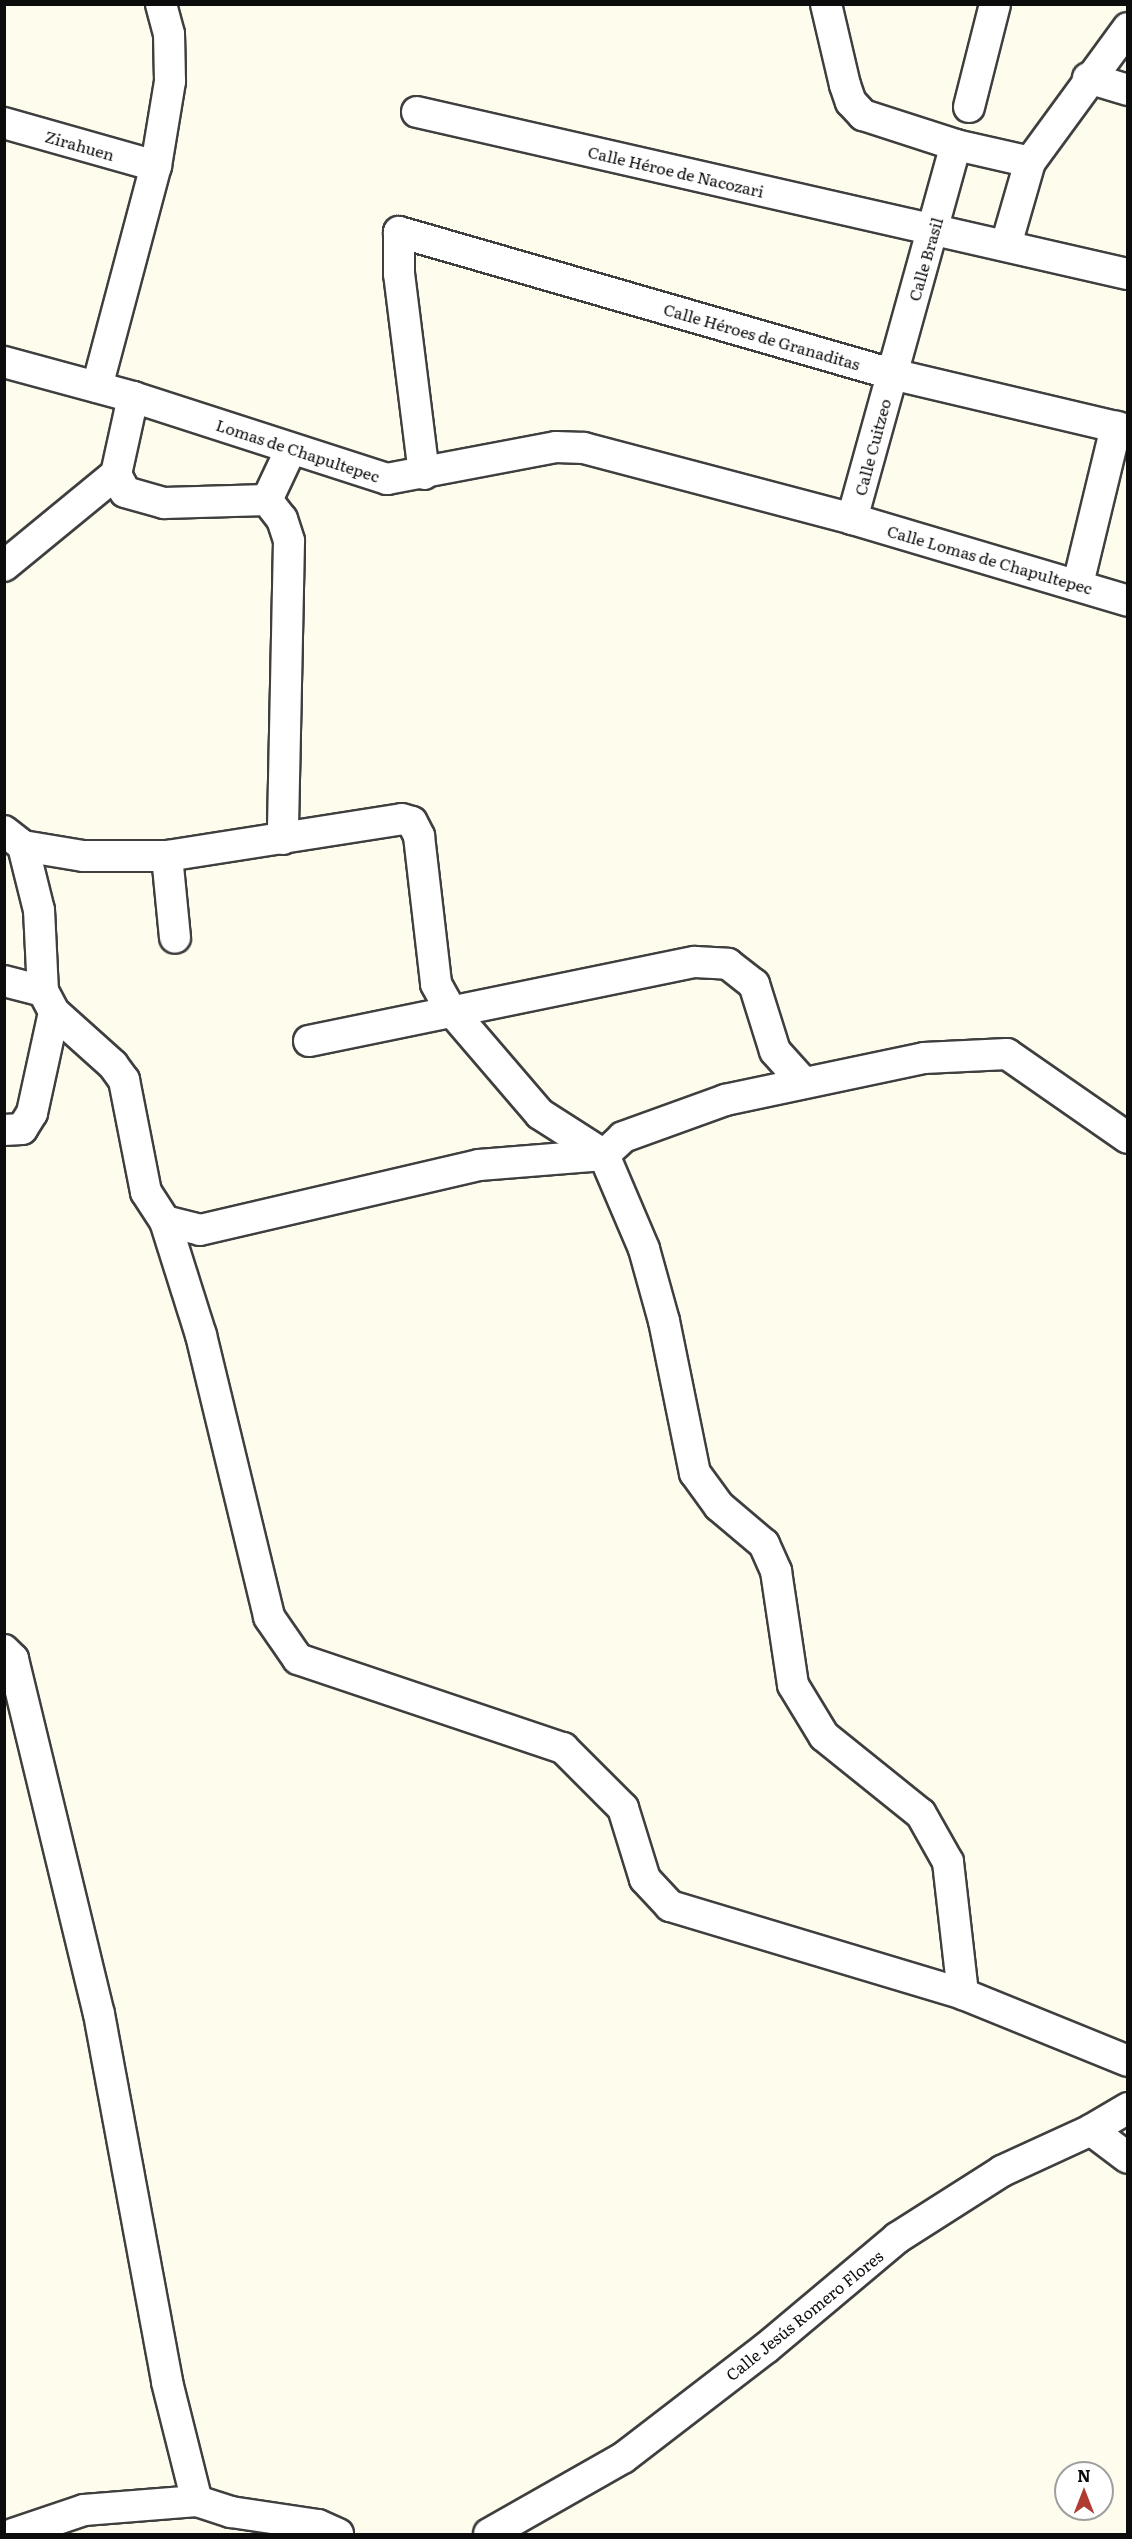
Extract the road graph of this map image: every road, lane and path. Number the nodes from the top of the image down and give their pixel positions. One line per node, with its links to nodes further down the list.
1 (161, 4): 12 (street)
2 (826, 4): 10 (street)
3 (995, 4): 7 (street)
4 (1128, 28): 5 (street)
5 (1088, 78): 6 (street); 11 (street)
6 (1128, 90)
7 (969, 107)
8 (417, 112): 13 (street, Calle Héroe de Nacozari)
9 (4, 123): 12 (street, Zirahuen)
10 (956, 145): 11 (street); 13 (street, Calle Brasil)
11 (1030, 162): 14 (street)
12 (156, 166): 18 (street)
13 (934, 229): 14 (street, Calle Héroe de Nacozari); 17 (street, Calle Brasil)
14 (1006, 245): 15 (street, Calle Héroe de Nacozari)
15 (1128, 274)
16 (4, 362): 18 (street)
17 (892, 374): 20 (street, Calle Héroes de Granaditas); 23 (street, Calle Héroes de Granaditas); 25 (street, Calle Cuitzeo)
18 (97, 387): 19 (street, Lomas de Chapultepec)
19 (133, 397): 21 (street, Lomas de Chapultepec); 22 (street)
20 (1122, 428): 27 (street)
21 (291, 449): 23 (street, Lomas de Chapultepec); 24 (street)
22 (116, 474): 24 (street); 26 (street)
23 (424, 474): 25 (street, Lomas de Chapultepec)
24 (267, 500): 30 (street)
25 (852, 519): 27 (street, Calle Lomas de Chapultepec)
26 (4, 566)
27 (1078, 584): 28 (street, Calle Lomas de Chapultepec)
28 (1128, 601)
29 (14, 839): 31 (street); 34 (street)
30 (283, 839): 31 (street); 35 (street)
31 (167, 856): 32 (street)
32 (175, 938)
33 (4, 981): 34 (street)
34 (49, 1001): 38 (street); 41 (street)
35 (450, 1010): 36 (street); 37 (street); 40 (street)
36 (309, 1041)
37 (802, 1081): 39 (street); 40 (street)
38 (4, 1130)
39 (1128, 1138)
40 (604, 1155): 41 (street); 43 (street)
41 (165, 1221): 43 (street)
42 (4, 1650): 48 (street)
43 (963, 1994): 44 (street)
44 (1128, 2061)
45 (1128, 2108): 46 (street, Calle Jesús Romero Flores)
46 (1091, 2130): 47 (street); 51 (street, Calle Jesús Romero Flores)
47 (1128, 2158)
48 (198, 2501): 49 (street); 50 (street)
49 (13, 2535)
50 (338, 2535)
51 (489, 2535)

